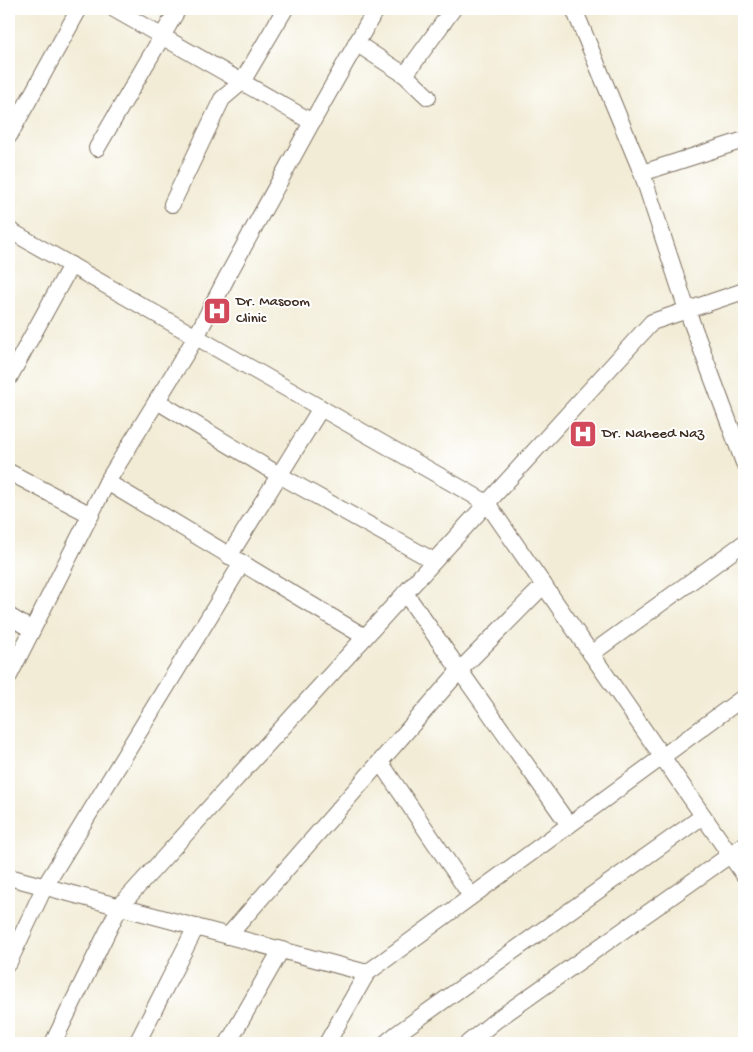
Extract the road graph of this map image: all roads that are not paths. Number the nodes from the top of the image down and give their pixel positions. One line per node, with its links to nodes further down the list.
1 (79, 9): 14 (street)
2 (114, 9): 8 (street)
3 (178, 9): 8 (street)
4 (285, 9): 11 (street)
5 (376, 9): 9 (street)
6 (452, 9): 10 (street)
7 (574, 9): 17 (street)
8 (162, 36): 11 (street); 16 (street)
9 (356, 43): 10 (street); 13 (street)
10 (404, 75): 12 (street)
11 (242, 82): 13 (street); 18 (street)
12 (428, 97)
13 (312, 122): 23 (street)
14 (9, 136)
15 (744, 140): 17 (street)
16 (97, 148)
17 (642, 173): 22 (street)
18 (172, 204)
19 (9, 230): 20 (street)
20 (71, 265): 23 (street); 24 (street)
21 (744, 291): 22 (street)
22 (687, 310): 27 (street); 31 (street)
23 (196, 337): 25 (street); 26 (street)
24 (9, 378)
25 (157, 401): 29 (street); 30 (street)
26 (320, 408): 29 (street); 31 (street)
27 (744, 462)
28 (9, 472): 32 (street)
29 (279, 475): 34 (street); 35 (street)
30 (107, 482): 32 (street); 34 (street)
31 (487, 503): 35 (street); 36 (street)
32 (91, 515): 39 (street)
33 (744, 543): 41 (street)
34 (236, 559): 40 (street); 53 (street)
35 (434, 561): 37 (street)
36 (544, 585): 41 (street); 42 (street)
37 (405, 593): 40 (street); 42 (street)
38 (9, 616): 39 (street)
39 (32, 630): 43 (street)
40 (365, 637): 55 (street)
41 (591, 654): 45 (street)
42 (460, 670): 46 (street); 48 (street)
43 (9, 676)
44 (744, 697): 45 (street)
45 (662, 757): 47 (street); 48 (street)
46 (380, 762): 54 (street); 57 (street)
47 (703, 816): 50 (street); 65 (street)
48 (569, 825): 54 (street)
49 (744, 845): 50 (street)
50 (730, 855): 51 (street); 66 (street)
51 (744, 875)
52 (9, 877): 53 (street)
53 (46, 886): 55 (street); 59 (street)
54 (471, 896): 60 (street)
55 (120, 906): 56 (street); 61 (street)
56 (196, 927): 57 (street); 62 (street)
57 (228, 936): 58 (street)
58 (280, 950): 60 (street); 63 (street)
59 (9, 962)
60 (367, 973): 64 (street)
61 (53, 1043)
62 (137, 1043)
63 (228, 1043)
64 (327, 1043)
65 (386, 1043)
66 (468, 1043)

